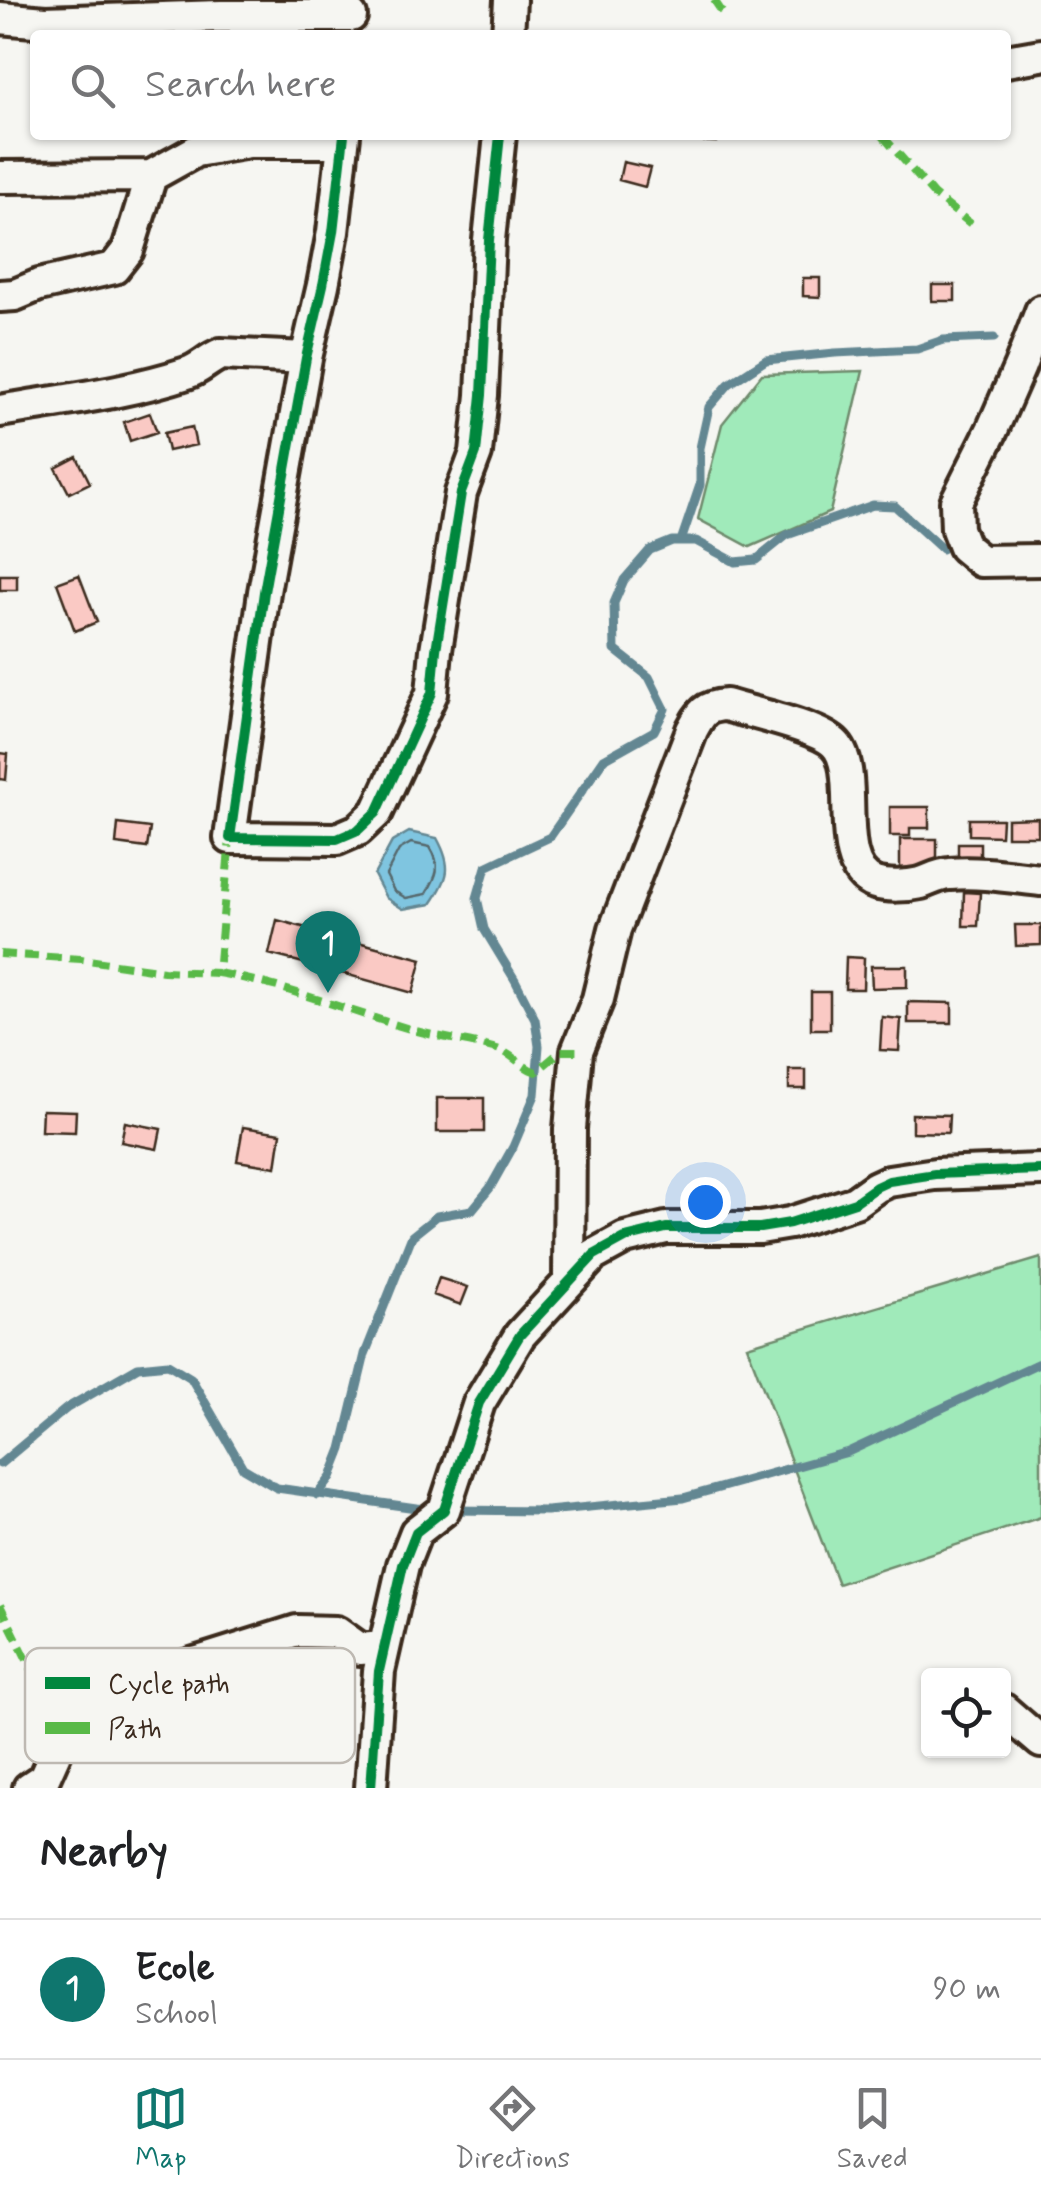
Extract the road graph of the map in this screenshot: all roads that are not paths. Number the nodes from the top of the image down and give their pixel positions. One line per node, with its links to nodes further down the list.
1 (510, 0): 4 (street)
2 (352, 17): 3 (street)
3 (0, 18)
4 (508, 30)
5 (1041, 56): 6 (street)
6 (1011, 60)
7 (297, 140): 10 (street)
8 (344, 140): 14 (street)
9 (499, 140): 14 (street)
10 (151, 176): 11 (street); 12 (street)
11 (0, 177)
12 (0, 296)
13 (1041, 311): 16 (street)
14 (306, 358): 15 (street)
15 (0, 411)
16 (1041, 560)
17 (1041, 880): 19 (street)
18 (1041, 1170): 19 (street)
19 (569, 1281): 20 (street)
20 (384, 1647): 21 (street); 26 (street)
21 (243, 1648)
22 (1011, 1716): 23 (street)
23 (1041, 1742)
24 (51, 1763): 25 (street)
25 (30, 1788)
26 (371, 1788)

